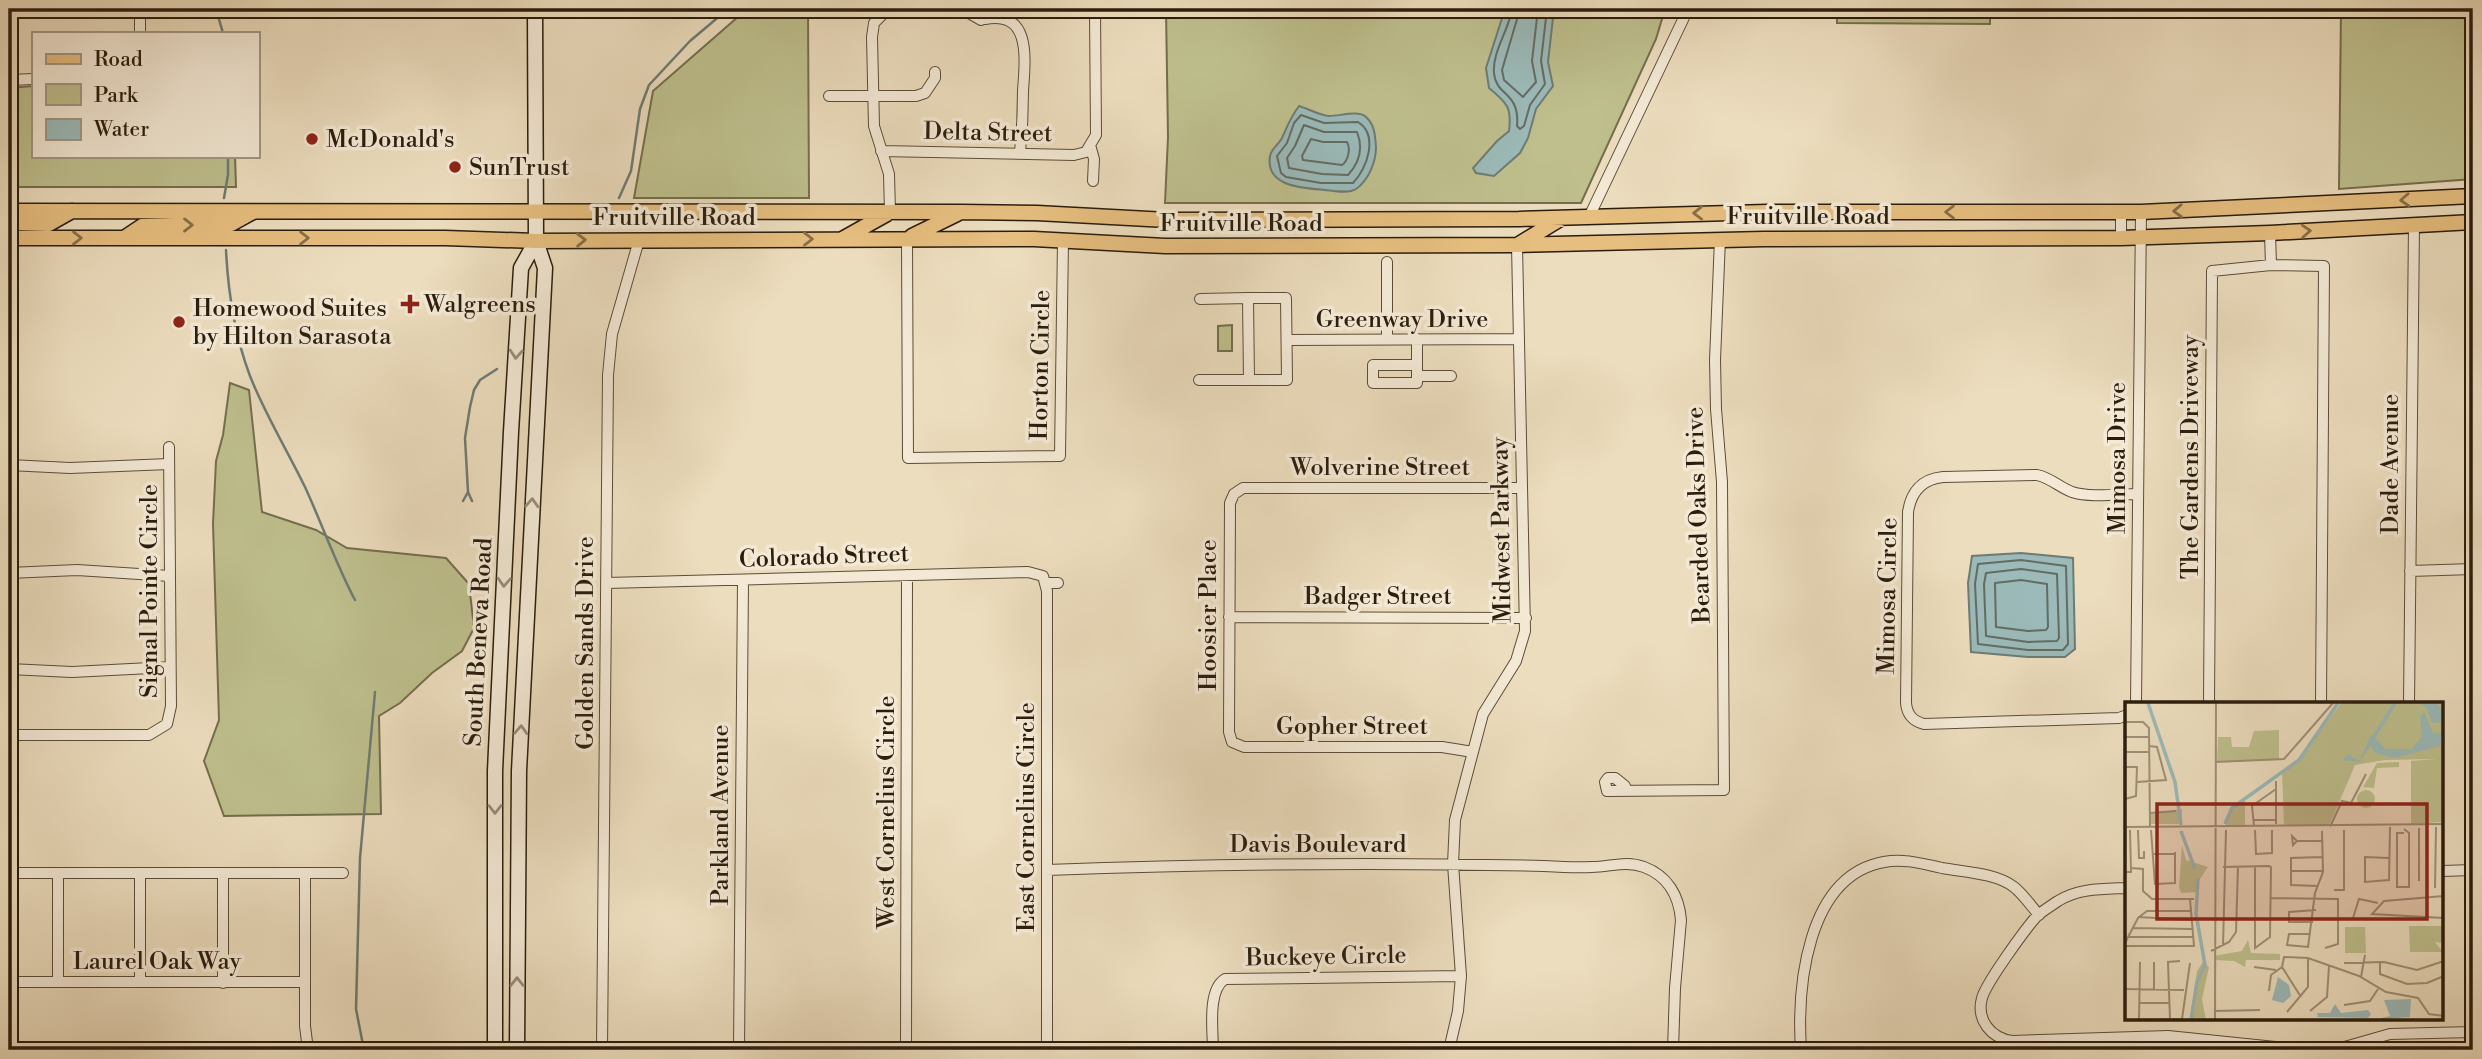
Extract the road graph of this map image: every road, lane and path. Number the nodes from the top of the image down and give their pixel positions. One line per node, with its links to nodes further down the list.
1 (535, 9): 23 (main road, South Beneva Road)
2 (888, 9): 15 (street)
3 (962, 9): 9 (street)
4 (997, 9): 9 (street)
5 (1095, 9): 16 (street)
6 (1688, 9): 30 (street)
7 (140, 10): 8 (street); 10 (street)
8 (202, 13)
9 (985, 19): 18 (street)
10 (140, 32)
11 (935, 72): 15 (street)
12 (32, 79): 13 (street)
13 (9, 80)
14 (829, 96): 15 (street)
15 (873, 97): 17 (street)
16 (1090, 145): 18 (street, Delta Street); 19 (street)
17 (881, 151): 18 (street, Delta Street); 25 (street)
18 (1020, 153)
19 (1093, 181)
20 (2473, 196): 28 (main road, Fruitville Road, one-way to 28)
21 (74, 210): 22 (main road, Fruitville Road); 24 (main road, Fruitville Road); 32 (main road)
22 (9, 211)
23 (535, 211): 24 (main road, Fruitville Road); 25 (main road, Fruitville Road); 44 (main road, South Beneva Road)
24 (253, 212): 36 (main road, one-way to 24)
25 (890, 212): 26 (main road, Fruitville Road); 39 (main road)
26 (961, 212): 29 (main road, Fruitville Road); 40 (main road)
27 (2121, 212): 28 (main road, Fruitville Road); 30 (main road, Fruitville Road, one-way to 30); 37 (street)
28 (2141, 212): 38 (street, Mimosa Drive)
29 (1563, 217): 30 (main road, Fruitville Road); 45 (main road)
30 (1589, 217)
31 (2473, 222): 33 (main road, Fruitville Road)
32 (9, 223)
33 (2414, 225): 34 (main road, Fruitville Road, one-way to 33); 64 (street, Dade Avenue)
34 (2270, 233): 38 (main road, Fruitville Road); 47 (street)
35 (9, 238): 36 (main road, Fruitville Road, one-way to 36)
36 (124, 238): 44 (main road, Fruitville Road, one-way to 44)
37 (2121, 238): 38 (main road, Fruitville Road); 41 (main road, Fruitville Road)
38 (2140, 238): 62 (street, Mimosa Drive)
39 (843, 239): 40 (main road, Fruitville Road); 42 (main road, Fruitville Road, one-way to 39)
40 (907, 239): 43 (main road, Fruitville Road); 43 (street, Horton Circle)
41 (1720, 239): 45 (main road, Fruitville Road); 84 (street, Bearded Oaks Drive)
42 (639, 240): 44 (main road, Fruitville Road, one-way to 42); 70 (street, Golden Sands Drive)
43 (1063, 240): 45 (main road, Fruitville Road)
44 (536, 241): 105 (main road, South Beneva Road, one-way to 105); 106 (main road, South Beneva Road, one-way to 44)
45 (1517, 245): 53 (street, Midwest Parkway)
46 (1387, 262): 50 (street)
47 (2271, 265): 77 (street, The Gardens Driveway); 78 (street, The Gardens Driveway)
48 (1248, 298): 49 (street); 52 (street); 56 (street)
49 (1199, 299)
50 (1387, 339): 51 (street, Greenway Drive); 52 (street, Greenway Drive)
51 (1417, 339): 53 (street, Greenway Drive); 54 (street)
52 (1287, 340): 56 (street)
53 (1518, 340): 60 (street, Midwest Parkway)
54 (1451, 376)
55 (1199, 380): 56 (street)
56 (1249, 380)
57 (169, 447): 58 (street, Signal Pointe Circle)
58 (169, 464): 59 (street, Signal Pointe Circle); 67 (street, Signal Pointe Circle)
59 (9, 465)
60 (1522, 488): 61 (street, Wolverine Street); 73 (street, Midwest Parkway)
61 (1238, 491): 72 (street, Hoosier Place)
62 (2138, 494): 76 (street, Mimosa Drive); 80 (street, Mimosa Circle)
63 (2473, 569): 64 (street)
64 (2410, 571): 79 (street, Dade Avenue)
65 (9, 573): 67 (street)
66 (907, 575): 68 (street, Colorado Street); 69 (street, Colorado Street); 109 (street, West Cornelius Circle)
67 (170, 576): 74 (street, Signal Pointe Circle)
68 (743, 580): 70 (street, Colorado Street); 108 (street, Parkland Avenue)
69 (1044, 580): 71 (street); 86 (street, East Cornelius Circle)
70 (606, 583): 107 (street, Golden Sands Drive)
71 (1058, 583)
72 (1229, 617): 73 (street, Badger Street); 82 (street, Hoosier Place)
73 (1526, 618): 83 (street, Midwest Parkway)
74 (170, 667): 75 (street); 81 (street, Signal Pointe Circle)
75 (9, 669)
76 (2136, 702)
77 (2209, 702)
78 (2321, 702)
79 (2409, 702)
80 (2125, 715)
81 (9, 735)
82 (1232, 742): 83 (street, Gopher Street)
83 (1473, 752): 85 (street, Midwest Parkway)
84 (1625, 791)
85 (1453, 864): 86 (street, Davis Boulevard); 97 (street, Midwest Parkway); 113 (street, Davis Boulevard)
86 (1047, 870): 110 (street, East Cornelius Circle)
87 (2473, 870): 88 (street)
88 (2444, 871)
89 (9, 873): 90 (street)
90 (58, 873): 91 (street); 99 (street)
91 (140, 873): 92 (street); 100 (street)
92 (223, 873): 93 (street); 102 (street)
93 (305, 873): 94 (street); 101 (street)
94 (343, 873)
95 (2125, 888): 96 (street)
96 (2039, 915): 114 (street); 115 (street)
97 (1461, 976): 111 (street, Buckeye Circle); 112 (street, Midwest Parkway)
98 (9, 982): 99 (street, Laurel Oak Way)
99 (58, 982): 100 (street, Laurel Oak Way)
100 (140, 982): 102 (street, Laurel Oak Way)
101 (305, 982): 102 (street, Laurel Oak Way); 104 (street)
102 (223, 983)
103 (2473, 1032): 116 (street)
104 (308, 1050)
105 (495, 1050)
106 (517, 1050)
107 (602, 1050)
108 (739, 1050)
109 (906, 1050)
110 (1047, 1050)
111 (1213, 1050)
112 (1450, 1050)
113 (1673, 1050)
114 (1801, 1050)
115 (2304, 1050)
116 (2334, 1050)

